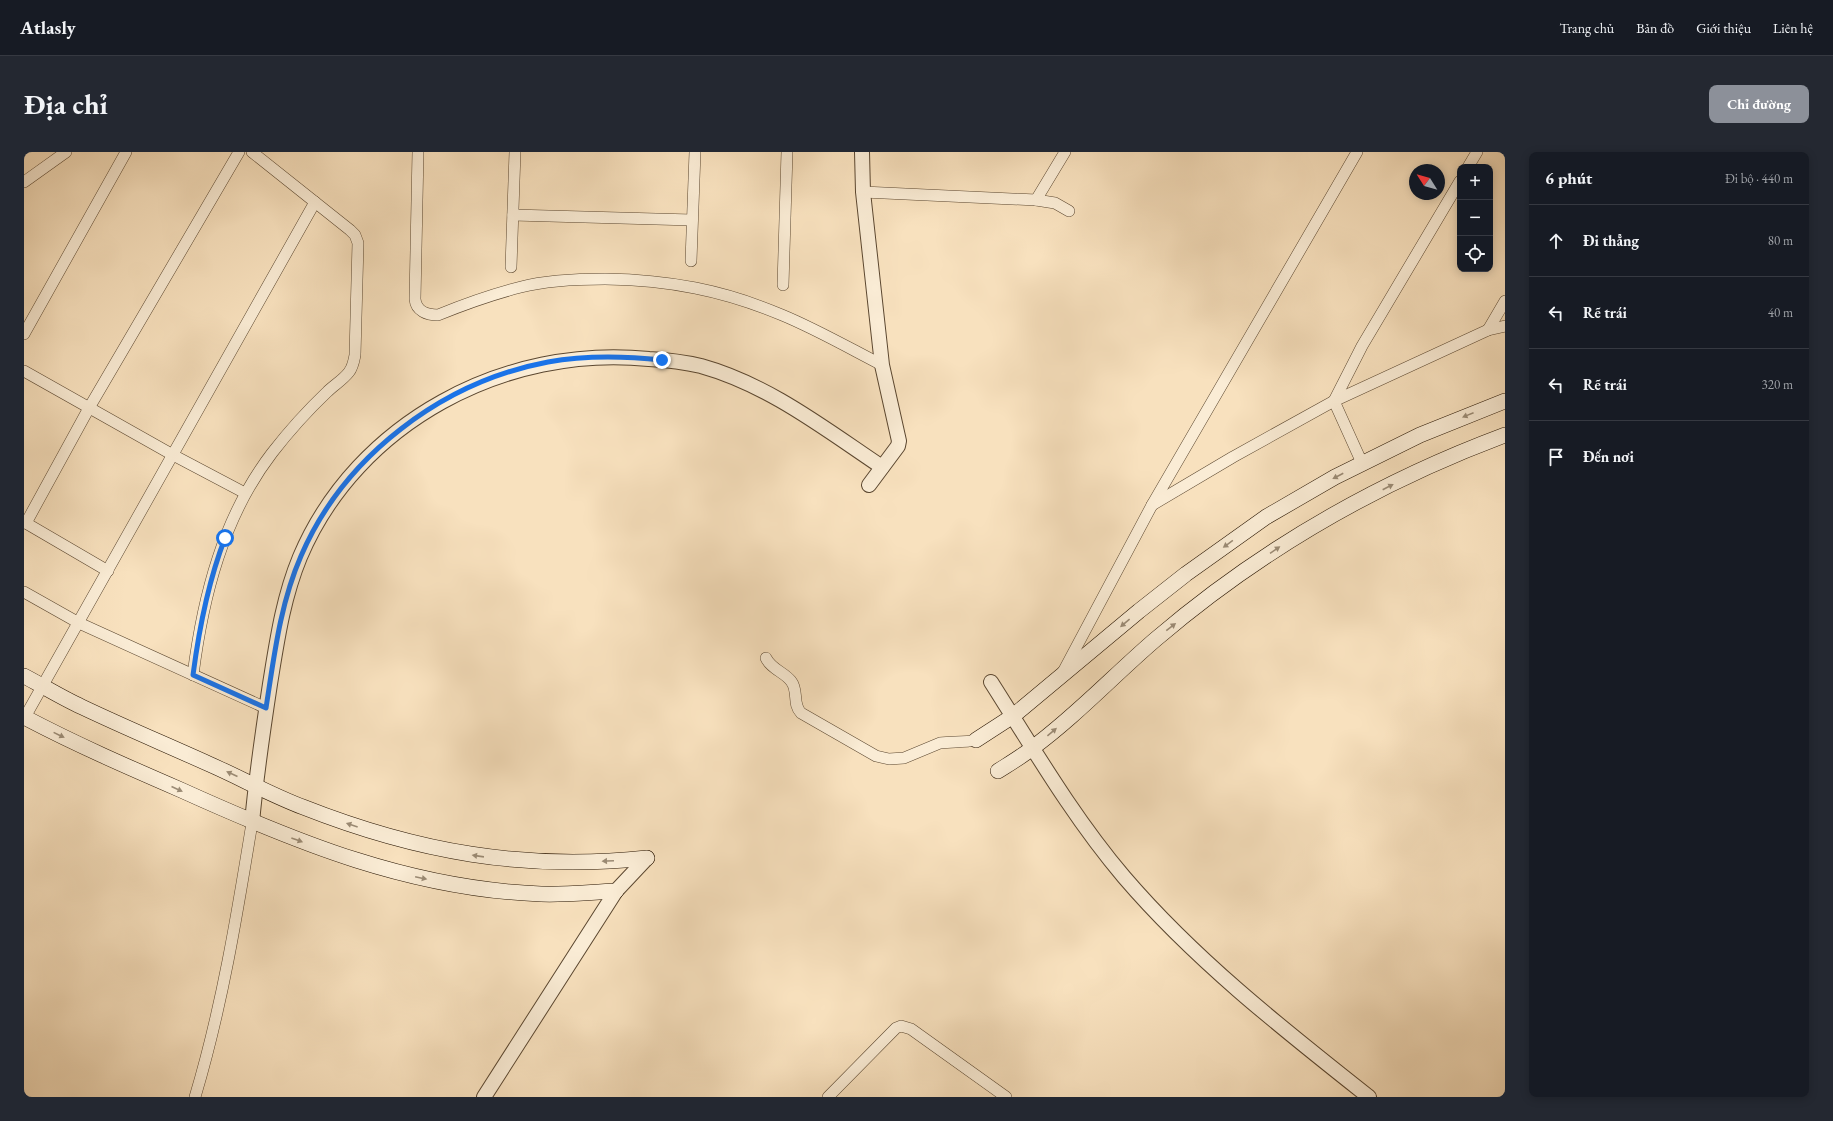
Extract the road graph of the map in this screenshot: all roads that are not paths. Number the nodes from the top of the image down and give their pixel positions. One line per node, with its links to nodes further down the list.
1 (66, 152): 14 (street)
2 (126, 152): 28 (street)
3 (239, 152): 33 (street)
4 (252, 152): 18 (street)
5 (418, 152): 29 (street)
6 (515, 152): 20 (street)
7 (694, 152): 21 (street)
8 (787, 152): 24 (street)
9 (862, 152): 16 (street)
10 (1065, 152): 17 (street)
11 (1357, 152): 40 (street)
12 (1477, 152): 13 (street)
13 (1470, 164)
14 (24, 182)
15 (1457, 186): 31 (street)
16 (863, 192): 17 (street); 29 (street)
17 (1036, 200): 19 (street)
18 (315, 202): 35 (street); 39 (street)
19 (1069, 211)
20 (513, 215): 21 (street); 23 (street)
21 (692, 220): 22 (street)
22 (691, 261)
23 (511, 267)
24 (783, 285)
25 (1505, 301): 27 (street)
26 (1505, 326): 27 (street)
27 (1488, 330): 31 (street)
28 (24, 334)
29 (882, 364): 37 (street)
30 (24, 371): 33 (street)
31 (1334, 401): 36 (street); 40 (street)
32 (1505, 401): 36 (main road, one-way to 36)
33 (89, 408): 35 (street); 41 (street)
34 (1505, 435): 55 (main road, one-way to 34)
35 (173, 455): 39 (street); 42 (street)
36 (1362, 463): 48 (main road, one-way to 48)
37 (882, 467): 38 (street); 51 (street)
38 (869, 484)
39 (245, 493): 46 (street)
40 (1152, 505): 48 (street)
41 (25, 523): 42 (street)
42 (108, 571): 44 (street)
43 (24, 592): 44 (street)
44 (79, 624): 46 (street); 50 (street)
45 (766, 658): 54 (street)
46 (193, 675): 51 (street)
47 (24, 676): 50 (main road)
48 (1060, 678): 52 (main road)
49 (991, 682): 52 (street)
50 (44, 686): 53 (street); 57 (main road, one-way to 50)
51 (266, 708): 57 (street)
52 (1013, 716): 54 (main road); 55 (street)
53 (25, 717): 58 (main road, one-way to 58)
54 (976, 740)
55 (1032, 748): 56 (main road); 65 (street)
56 (998, 771)
57 (256, 785): 58 (street); 59 (main road, one-way to 57)
58 (252, 823): 60 (main road, one-way to 60); 61 (street)
59 (647, 858): 60 (street)
60 (616, 891): 62 (street)
61 (195, 1097)
62 (484, 1097)
63 (828, 1097): 64 (street)
64 (1006, 1097)
65 (1369, 1097)

